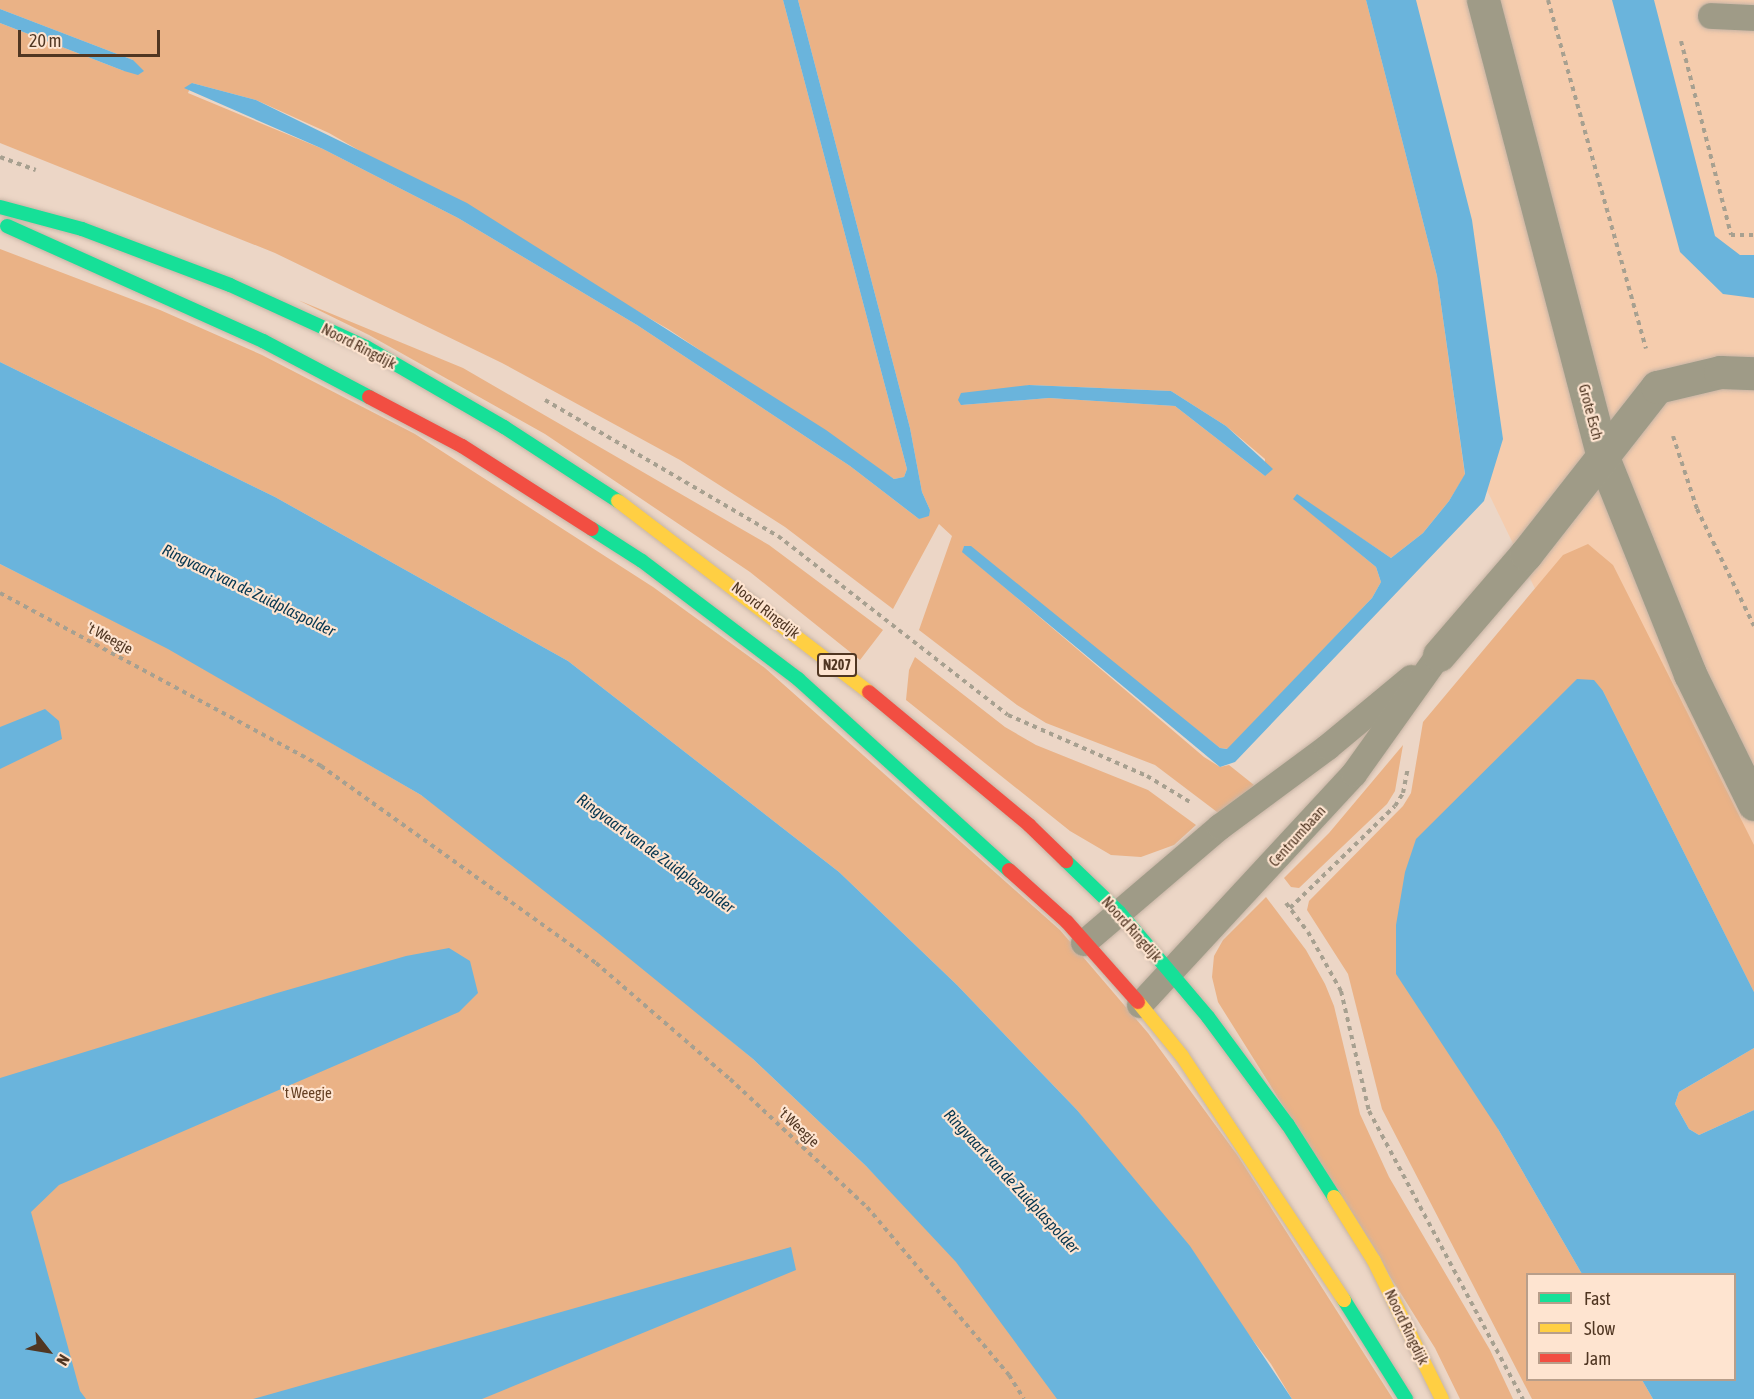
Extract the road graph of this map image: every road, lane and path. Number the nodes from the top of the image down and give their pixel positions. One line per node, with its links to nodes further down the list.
1 (1483, 0): 11 (street, Grote Esch)
2 (1548, 0): 10 (path)
3 (1711, 16): 4 (lane)
4 (1754, 18)
5 (1679, 33): 8 (path)
6 (0, 207): 16 (main road, Noord Ringdijk / N207)
7 (0, 223): 17 (main road, N207)
8 (1754, 235)
9 (1754, 373): 10 (street)
10 (1657, 387): 11 (street, Centrumbaan); 13 (path)
11 (1602, 454): 14 (street, Centrumbaan); 15 (street, Grote Esch)
12 (0, 593): 20 (path, 't Weegje)
13 (1754, 626)
14 (1439, 655): 16 (lane, Centrumbaan); 18 (lane, Centrumbaan)
15 (1754, 804)
16 (1119, 912): 17 (lane, Centrumbaan); 18 (main road, Noord Ringdijk / N207)
17 (1084, 943): 19 (main road, N207)
18 (1172, 973): 19 (lane, Centrumbaan); 22 (main road, Noord Ringdijk / N207)
19 (1140, 1005): 21 (main road, N207)
20 (1024, 1399)
21 (1406, 1399)
22 (1442, 1399)

